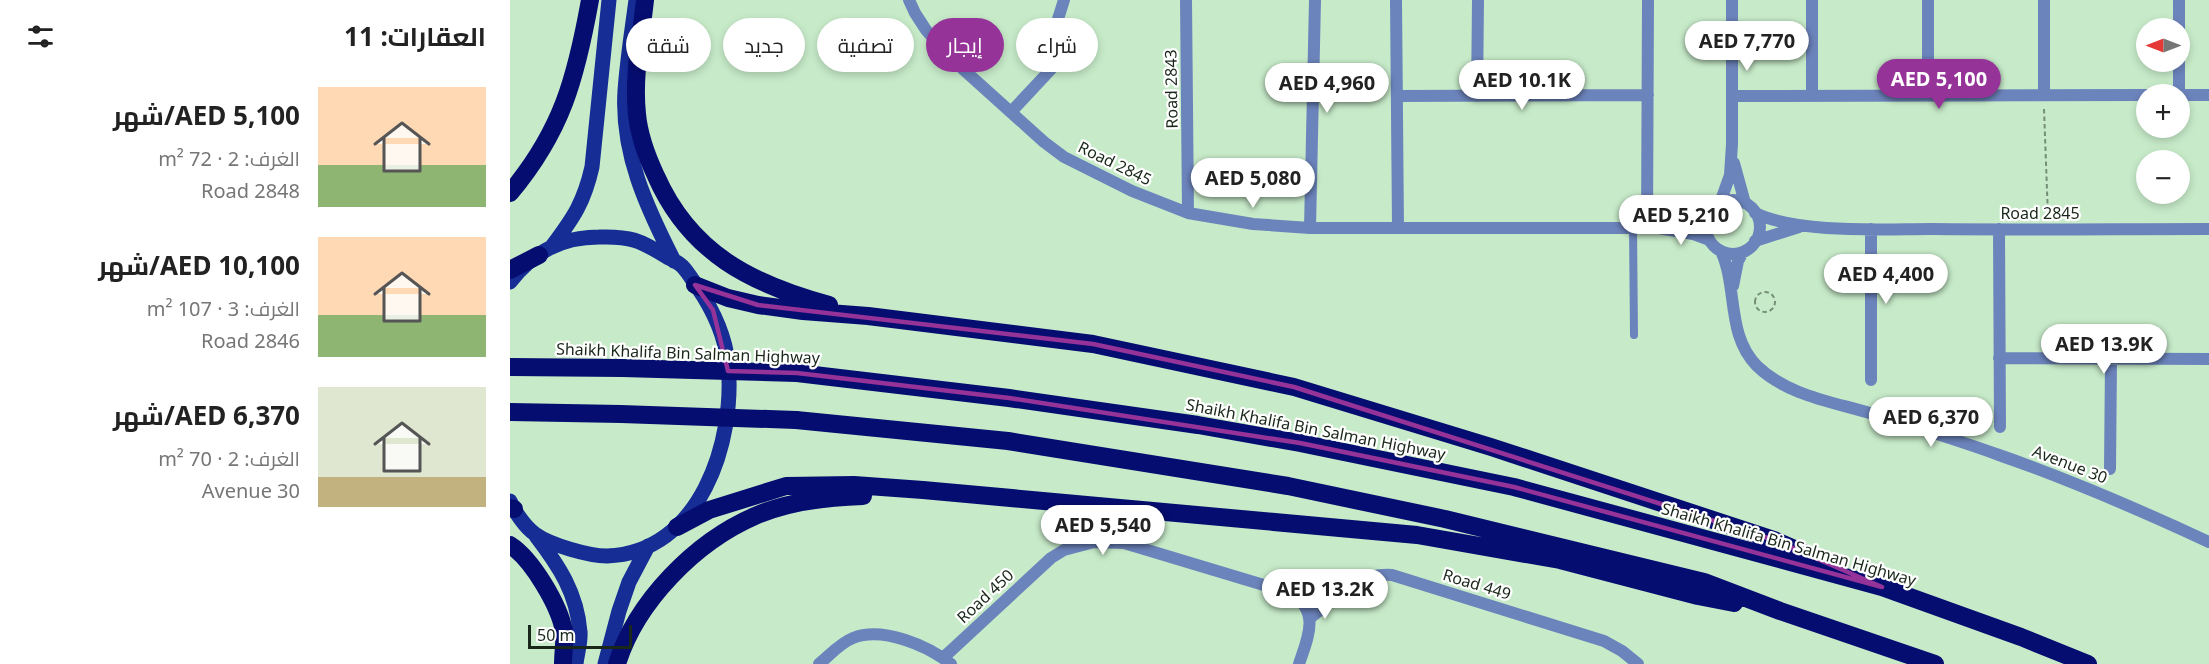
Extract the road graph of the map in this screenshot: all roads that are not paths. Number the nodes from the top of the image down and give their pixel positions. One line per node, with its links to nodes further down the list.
1 (590, 0): 30 (highway)
2 (609, 0): 46 (main road)
3 (636, 0): 49 (main road)
4 (645, 0): 54 (highway)
5 (909, 0): 28 (street, Road 2845)
6 (1064, 0): 28 (street)
7 (1186, 0): 33 (street, Road 2843)
8 (1315, 0): 38 (street)
9 (1396, 0): 25 (street)
10 (1478, 0): 26 (street)
11 (1648, 0): 18 (street)
12 (1732, 0): 27 (street)
13 (1812, 0): 19 (street)
14 (1928, 0): 20 (street)
15 (2044, 0): 21 (street)
16 (2179, 0): 17 (street)
17 (2179, 18)
18 (1648, 95): 26 (street); 40 (street)
19 (1812, 95): 20 (street); 27 (street)
20 (1928, 95): 21 (street)
21 (2044, 95): 22 (street)
22 (2136, 95)
23 (2190, 95): 24 (street)
24 (2209, 95)
25 (1397, 96): 26 (street); 39 (street)
26 (1477, 96)
27 (1732, 96): 29 (street)
28 (1011, 112): 33 (street, Road 2845)
29 (1732, 144): 31 (street); 32 (street)
30 (510, 193)
31 (1720, 203): 32 (street); 35 (street)
32 (1745, 203): 34 (street)
33 (1188, 213): 38 (street, Road 2845)
34 (1755, 213): 36 (street, Road 2845); 45 (street)
35 (1709, 214): 40 (street, Road 2845); 44 (street)
36 (1803, 226): 41 (street, Road 2845); 45 (street, Road 2845)
37 (1633, 227): 39 (street, Road 2845); 40 (street, Road 2845); 55 (lane)
38 (1310, 228): 39 (street, Road 2845)
39 (1398, 228)
40 (1653, 228): 44 (street, Road 2845)
41 (1871, 229): 43 (street, Road 2845); 60 (street)
42 (2209, 229): 43 (street, Road 2845)
43 (1999, 230): 56 (street)
44 (1709, 240): 47 (street)
45 (1755, 241): 48 (street)
46 (546, 250): 49 (main road); 50 (highway); 51 (main road)
47 (1721, 251): 48 (street); 53 (street, Avenue 30)
48 (1743, 252): 53 (street, Avenue 30)
49 (674, 261): 52 (main road)
50 (510, 270)
51 (510, 282)
52 (695, 285): 54 (highway); 66 (main road)
53 (1732, 290): 68 (street, Avenue 30)
54 (868, 316): 71 (highway)
55 (1634, 335)
56 (1999, 358): 58 (street); 62 (street)
57 (2209, 359): 58 (street)
58 (2111, 360): 63 (street)
59 (510, 367): 71 (highway, Shaikh Khalifa Bin Salman Highway, bridge)
60 (1871, 380)
61 (510, 412): 72 (highway, bridge)
62 (2000, 427)
63 (2110, 469)
64 (979, 495): 66 (highway); 72 (highway); 78 (highway)
65 (511, 506): 67 (main road)
66 (677, 527): 70 (main road)
67 (534, 534): 70 (main road); 76 (main road)
68 (2209, 542)
69 (510, 545): 75 (highway)
70 (648, 546): 77 (main road)
71 (1882, 587): 83 (highway, Shaikh Khalifa Bin Salman Highway)
72 (1780, 611): 82 (highway)
73 (1310, 618): 74 (street, Road 450); 80 (street); 81 (street, Road 449)
74 (947, 661): 79 (street)
75 (563, 664)
76 (576, 664)
77 (605, 664)
78 (617, 664)
79 (819, 664)
80 (1299, 664)
81 (1638, 664)
82 (1935, 664)
83 (2088, 664)

